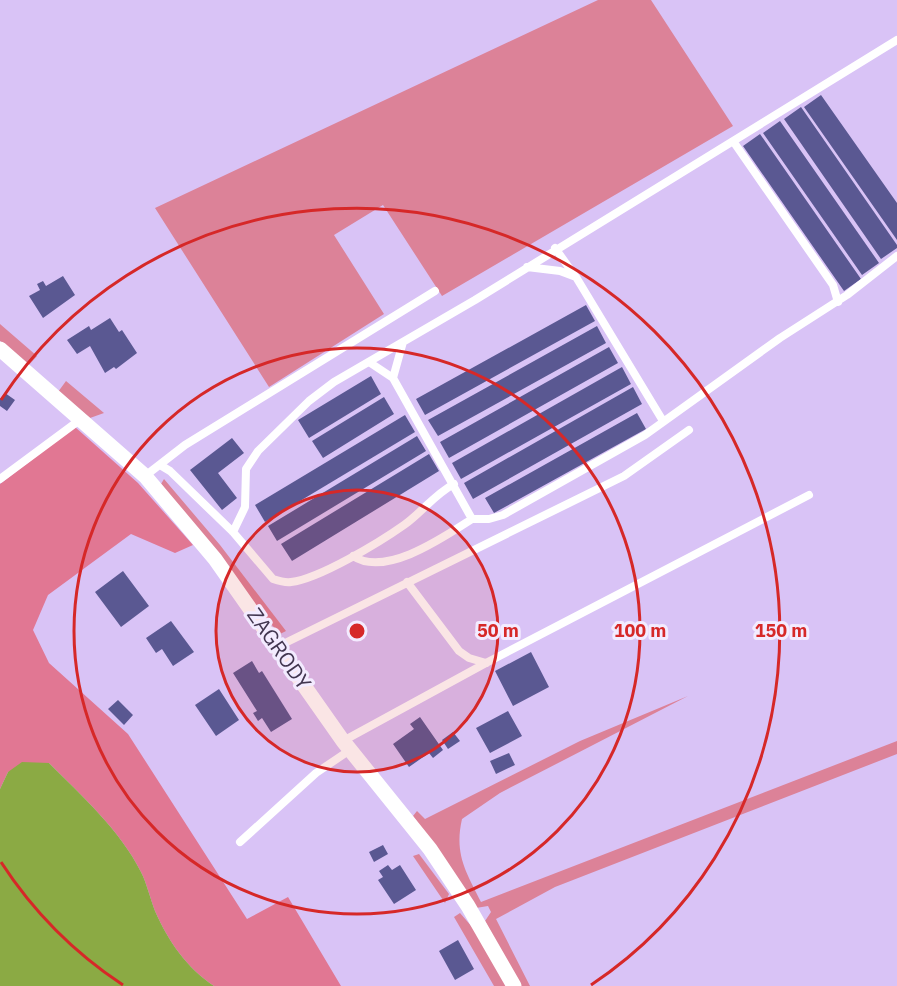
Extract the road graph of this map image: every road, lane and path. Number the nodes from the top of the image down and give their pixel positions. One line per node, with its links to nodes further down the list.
1 (897, 40): 2 (lane)
2 (733, 141): 3 (lane); 8 (lane)
3 (555, 249): 5 (lane); 6 (lane)
4 (897, 256): 8 (lane)
5 (526, 267): 6 (lane); 9 (lane)
6 (576, 277): 14 (lane)
7 (435, 291): 16 (lane)
8 (838, 302): 14 (lane)
9 (403, 342): 11 (lane); 12 (lane)
10 (0, 349): 13 (street, ZAGRODY)
11 (369, 362): 12 (lane); 22 (lane)
12 (393, 378): 19 (lane)
13 (81, 419): 17 (street, ZAGRODY); 18 (lane)
14 (663, 421): 21 (lane)
15 (689, 430): 24 (lane)
16 (160, 465): 17 (lane); 22 (lane)
17 (145, 476): 25 (street, ZAGRODY)
18 (0, 479)
19 (454, 484): 21 (lane); 23 (lane)
20 (809, 495): 26 (lane)
21 (472, 519): 23 (lane)
22 (233, 532): 23 (lane)
23 (353, 556)
24 (407, 582): 25 (lane); 26 (lane)
25 (277, 647): 27 (street, ZAGRODY)
26 (486, 663): 27 (lane)
27 (346, 745): 28 (lane); 29 (street, ZAGRODY)
28 (240, 842)
29 (514, 986)

